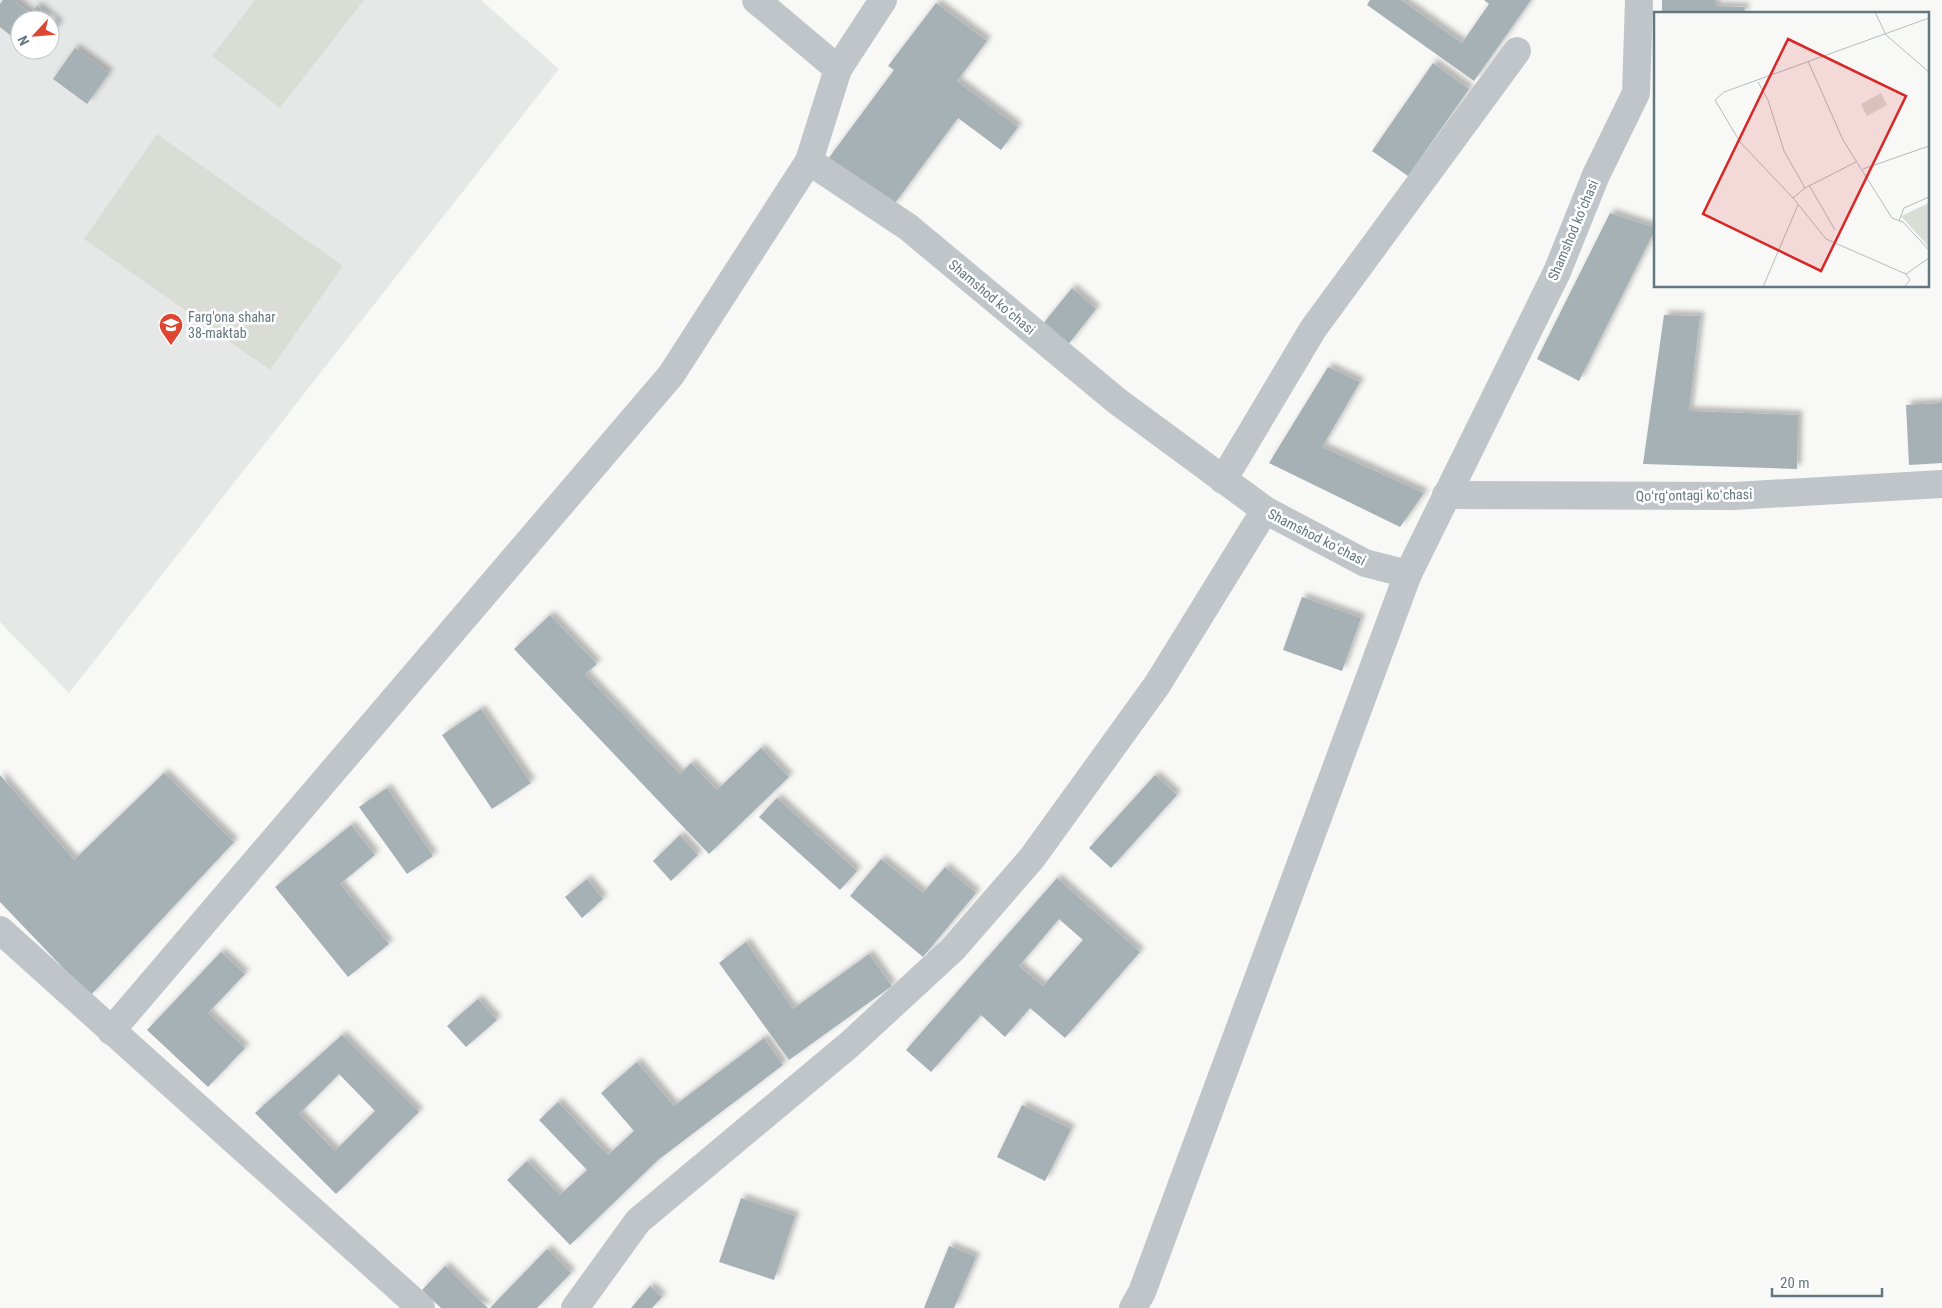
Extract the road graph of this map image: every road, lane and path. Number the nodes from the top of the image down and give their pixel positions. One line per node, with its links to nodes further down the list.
1 (756, 0): 5 (street)
2 (883, 0): 5 (street)
3 (1639, 0): 9 (street, Shamshod koʻchasi)
4 (1517, 50): 7 (street)
5 (838, 68): 6 (street)
6 (809, 161): 7 (street, Shamshod koʻchasi); 13 (street)
7 (1223, 480): 10 (street, Shamshod koʻchasi)
8 (1942, 484): 9 (street, Qoʻrgʻontagi koʻchasi)
9 (1446, 496): 11 (street, Shamshod koʻchasi)
10 (1264, 510): 11 (street, Shamshod koʻchasi); 15 (street)
11 (1408, 574): 16 (street)
12 (0, 930): 13 (street)
13 (111, 1031): 14 (street)
14 (421, 1308)
15 (574, 1308)
16 (1133, 1308)

